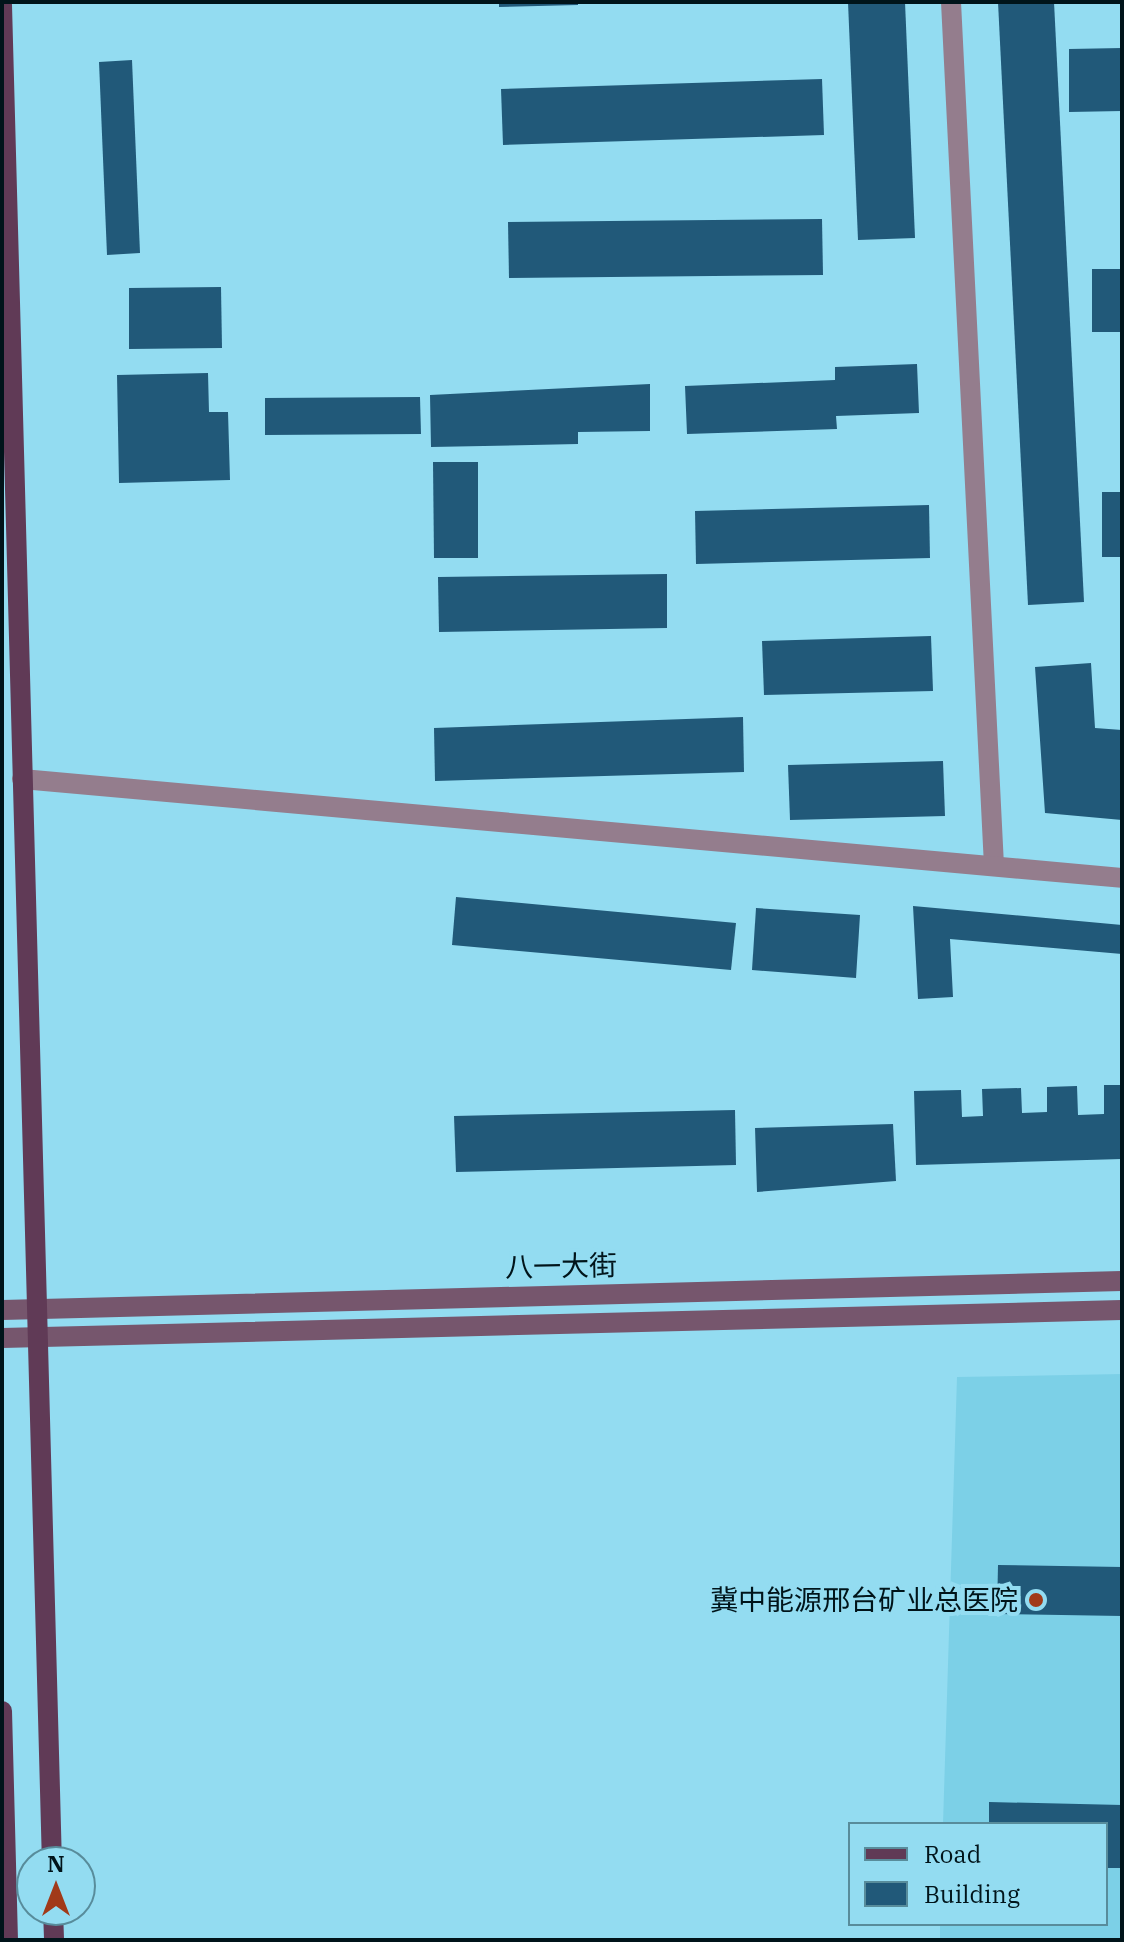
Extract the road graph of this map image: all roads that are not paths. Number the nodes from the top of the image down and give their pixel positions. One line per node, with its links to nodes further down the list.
1 (951, 2): 4 (street)
2 (2, 5): 3 (main road)
3 (22, 779): 4 (street); 7 (main road)
4 (994, 865): 5 (street)
5 (1122, 878)
6 (1122, 1281): 7 (street, 八一大街)
7 (36, 1308): 8 (street, 八一大街); 10 (main road)
8 (2, 1310)
9 (1122, 1310): 10 (street, 八一大街)
10 (37, 1337): 11 (street, 八一大街); 13 (main road)
11 (2, 1338)
12 (2, 1711): 14 (main road)
13 (52, 1846)
14 (8, 1940)

